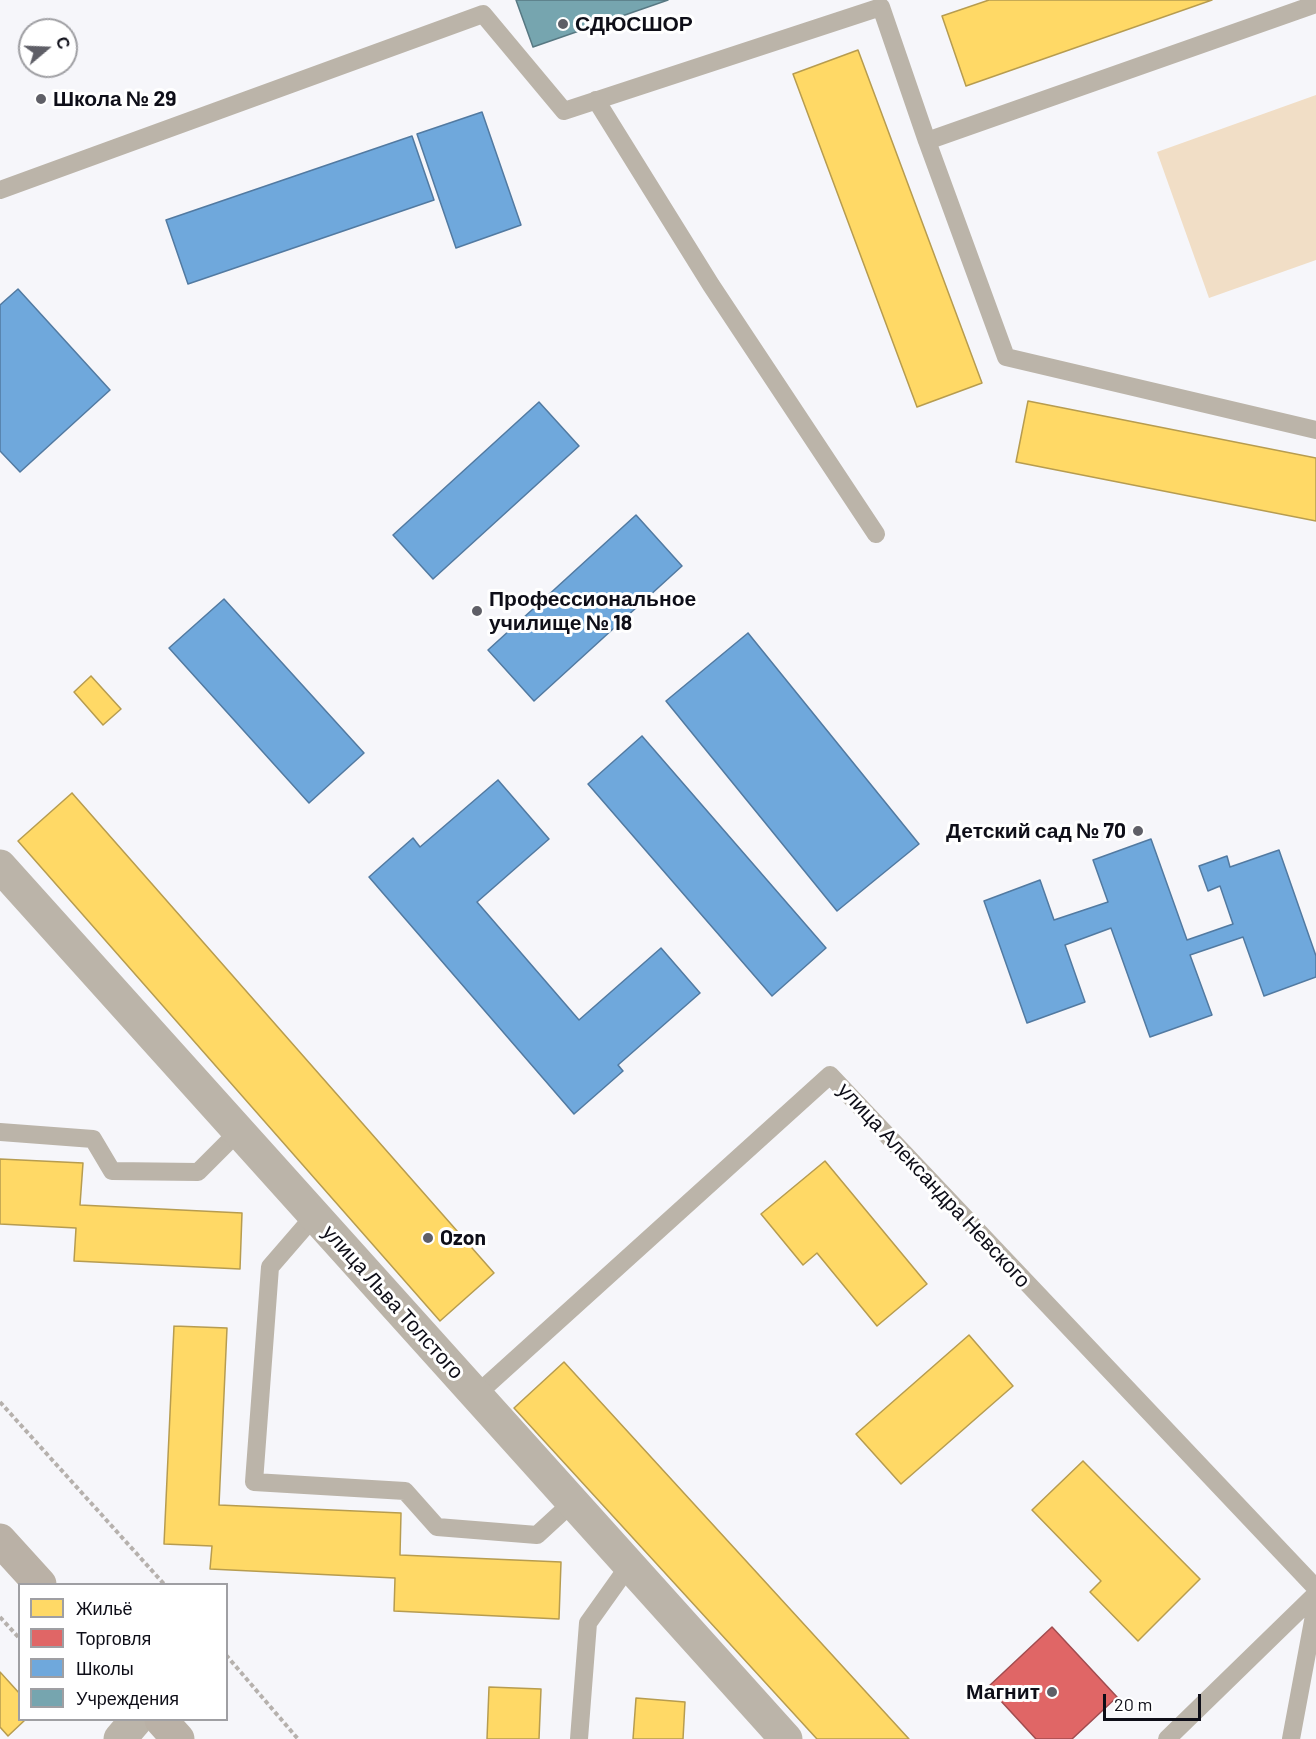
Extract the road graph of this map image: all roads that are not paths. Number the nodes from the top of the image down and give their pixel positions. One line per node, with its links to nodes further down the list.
1 (1316, 4): 3 (lane)
2 (596, 100): 3 (lane); 4 (lane); 6 (lane)
3 (927, 141): 5 (lane)
4 (0, 190)
5 (1316, 430)
6 (876, 534)
7 (4, 877): 8 (street, улица Льва Толстого)
8 (239, 1131): 9 (lane); 10 (street, улица Льва Толстого)
9 (0, 1132)
10 (315, 1215): 11 (street, улица Льва Толстого); 12 (lane)
11 (476, 1395): 12 (street, улица Льва Толстого); 16 (lane, улица Александра Невского)
12 (573, 1502): 14 (street, улица Льва Толстого)
13 (0, 1540): 15 (main road)
14 (630, 1564): 23 (lane); 24 (street, улица Льва Толстого)
15 (39, 1583)
16 (1316, 1588)
17 (1316, 1593): 25 (lane)
18 (1316, 1605): 26 (lane)
19 (134, 1721): 21 (street)
20 (163, 1721): 22 (main road)
21 (120, 1739)
22 (178, 1739)
23 (579, 1739)
24 (786, 1739)
25 (1167, 1739)
26 (1291, 1739)

